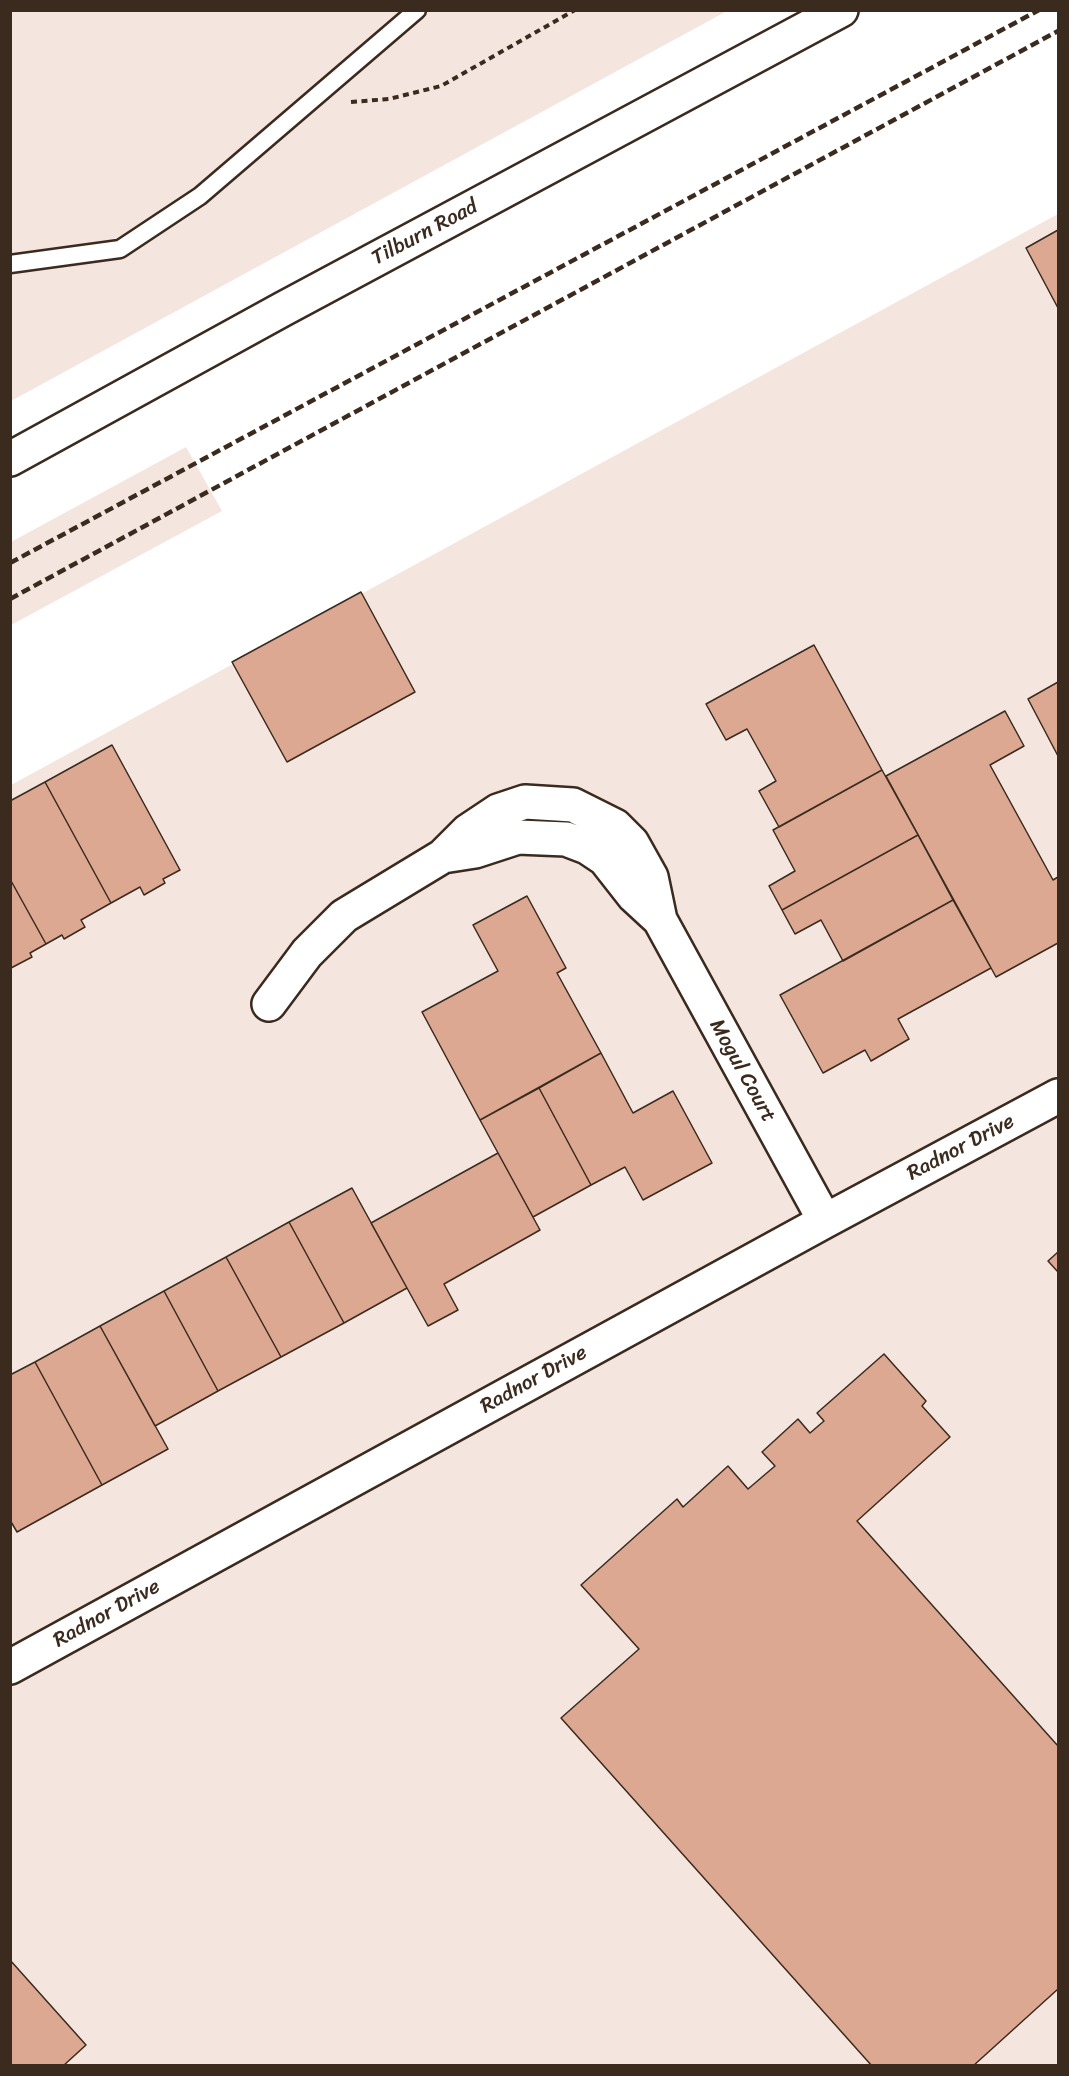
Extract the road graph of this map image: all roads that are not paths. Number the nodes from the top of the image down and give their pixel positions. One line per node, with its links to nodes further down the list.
1 (417, 10): 3 (lane)
2 (841, 10): 4 (street, Tilburn Road)
3 (10, 264)
4 (10, 459)
5 (269, 1004): 7 (street, Mogul Court)
6 (1059, 1096): 7 (street, Radnor Drive)
7 (825, 1221): 8 (street, Radnor Drive)
8 (10, 1666)

